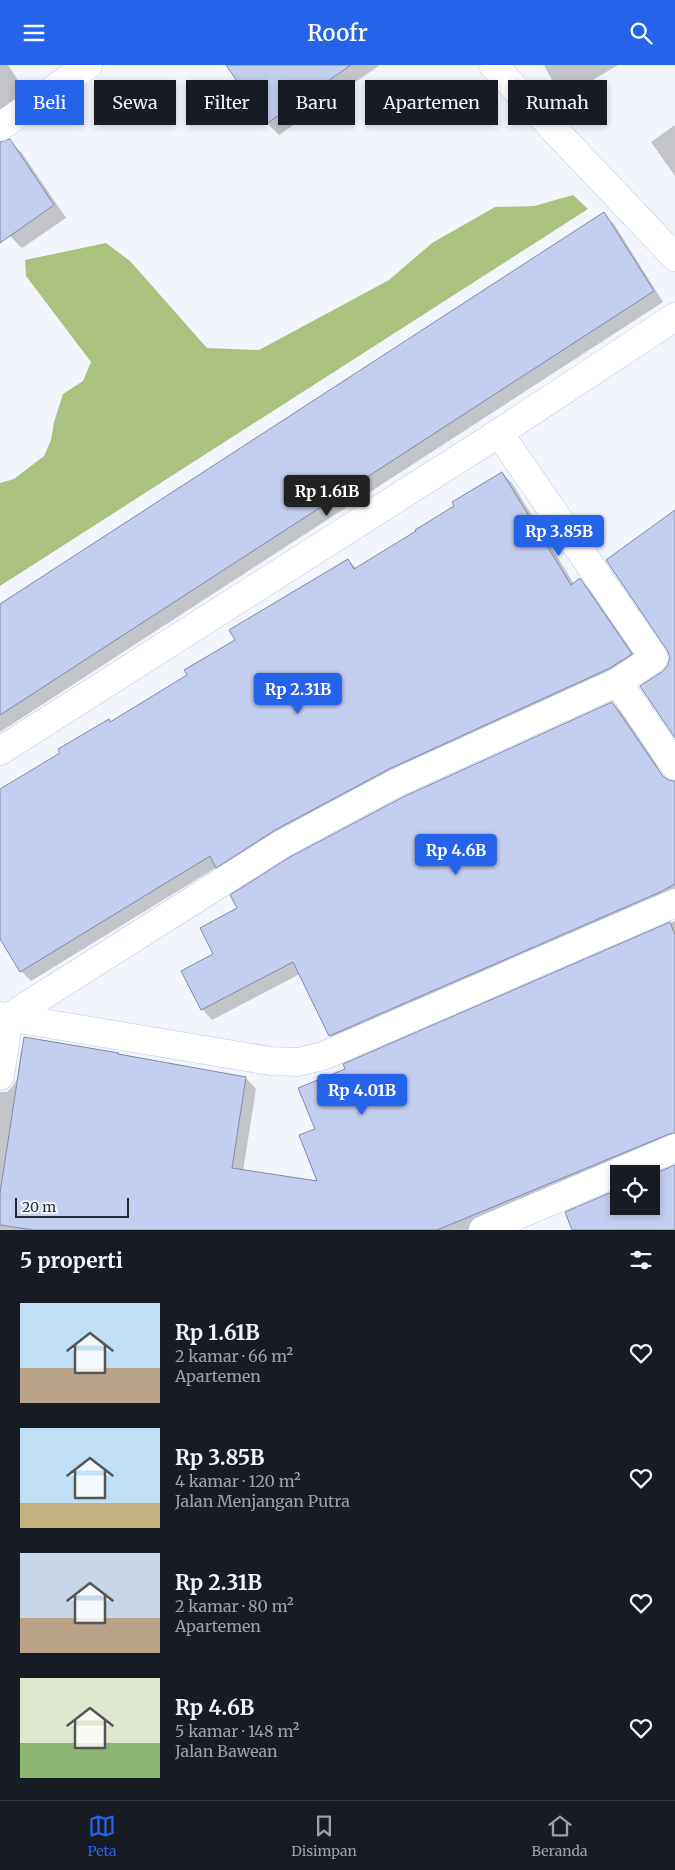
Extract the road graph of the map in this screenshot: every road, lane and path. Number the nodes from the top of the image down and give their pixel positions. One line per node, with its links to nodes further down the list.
1 (88, 65): 3 (street)
2 (493, 65): 4 (street)
3 (0, 127)
4 (670, 243)
5 (675, 317): 6 (street)
6 (499, 433): 7 (street); 8 (street)
7 (618, 682): 9 (street); 11 (street)
8 (0, 751)
9 (675, 766)
10 (675, 903): 11 (street)
11 (4, 1016): 12 (street)
12 (0, 1076)
13 (675, 1148): 14 (street)
14 (483, 1230)

